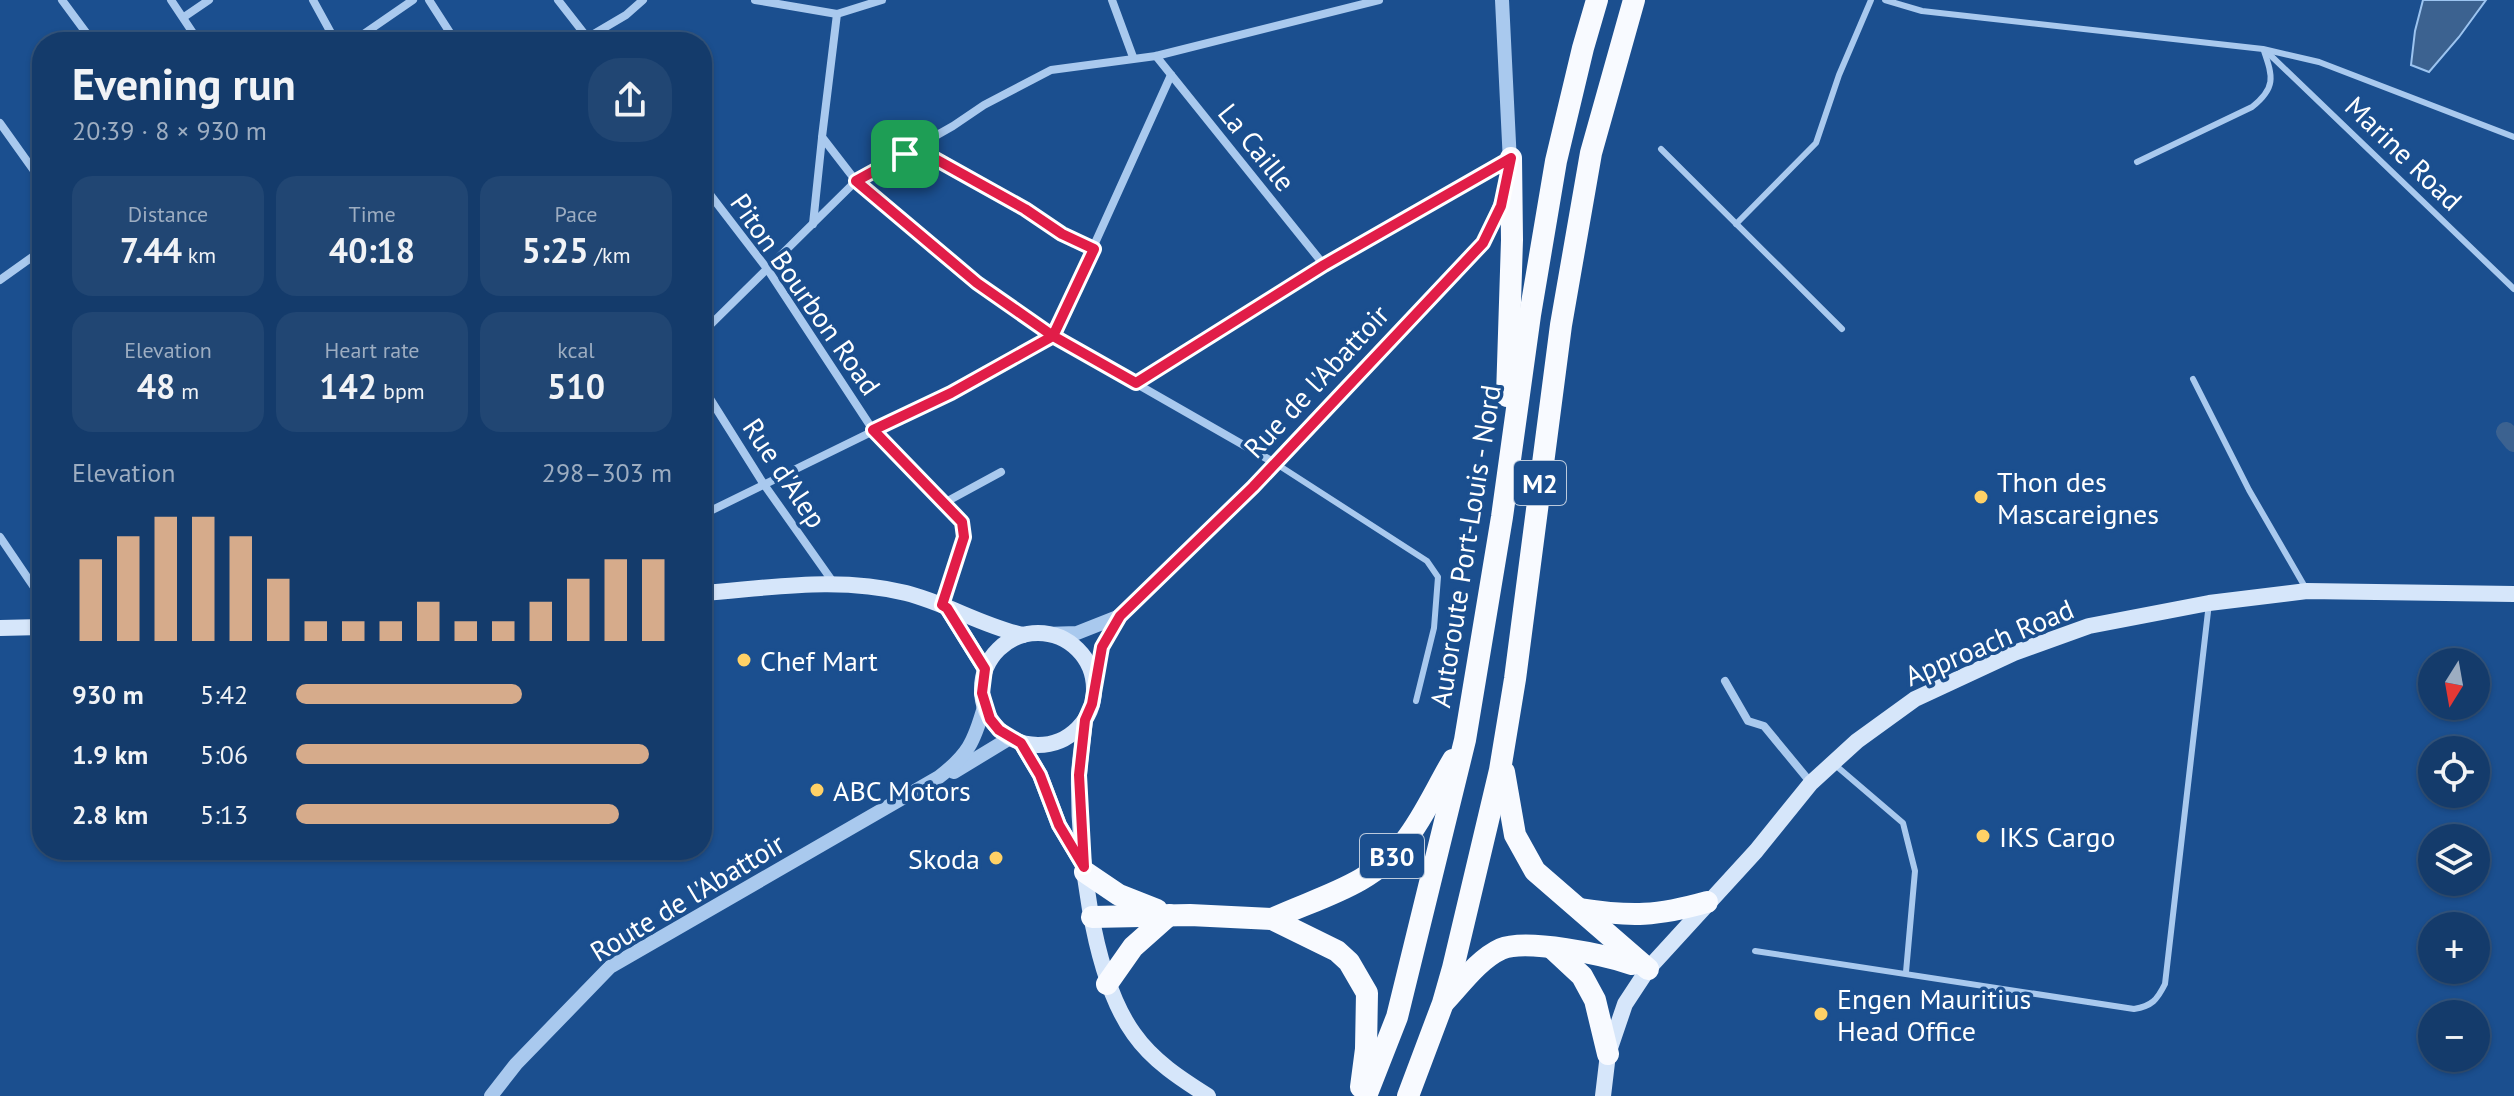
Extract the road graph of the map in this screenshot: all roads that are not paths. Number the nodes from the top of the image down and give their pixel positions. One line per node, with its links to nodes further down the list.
1 (62, 0): 20 (street)
2 (171, 0): 19 (street)
3 (209, 0): 19 (street)
4 (313, 0): 22 (street)
5 (413, 0): 23 (street)
6 (429, 0): 24 (street)
7 (558, 0): 25 (street)
8 (643, 0): 26 (street)
9 (755, 0): 18 (street)
10 (882, 0): 18 (street)
11 (1112, 0): 29 (street)
12 (1379, 0): 28 (street)
13 (1502, 0): 36 (street, Rue de l'Abattoir)
14 (1597, 0): 61 (highway, Autoroute Port-Louis - Nord / M2)
15 (1634, 0): 83 (highway, M2)
16 (1871, 0): 41 (lane)
17 (1885, 0): 27 (lane, Marine Road)
18 (837, 14): 32 (street)
19 (184, 17): 21 (street)
20 (86, 32)
21 (193, 32)
22 (331, 32)
23 (367, 32)
24 (450, 32)
25 (583, 32)
26 (601, 32)
27 (2263, 49): 33 (lane, Marine Road); 37 (lane); 48 (lane, Marine Road)
28 (1156, 56): 29 (street); 30 (street, La Caille)
29 (1133, 57): 35 (street)
30 (1171, 75): 43 (street); 45 (street, La Caille)
31 (0, 123): 38 (street)
32 (822, 137): 39 (street); 42 (street)
33 (2514, 137)
34 (1661, 149): 41 (lane)
35 (905, 154): 39 (street); 43 (street)
36 (1511, 158): 45 (street); 56 (street, Rue de l'Abattoir); 61 (highway)
37 (2137, 162)
38 (32, 168)
39 (856, 181): 42 (street); 51 (street)
40 (712, 197): 46 (street, Piton Bourbon Road)
41 (1736, 224): 50 (lane)
42 (812, 225): 46 (street)
43 (1094, 249): 51 (street)
44 (32, 257): 47 (street)
45 (1324, 265): 53 (street)
46 (768, 270): 49 (street); 55 (street, Piton Bourbon Road)
47 (0, 280)
48 (2514, 289)
49 (712, 323)
50 (1842, 329)
51 (1053, 336): 53 (street); 55 (street)
52 (2193, 379): 66 (lane)
53 (1136, 383): 56 (street)
54 (712, 402): 58 (street, Rue d'Alep)
55 (873, 430): 58 (street); 59 (street, Piton Bourbon Road)
56 (1275, 463): 70 (street, Rue de l'Abattoir); 78 (lane)
57 (1001, 472): 59 (street)
58 (763, 483): 60 (street); 63 (street, Rue d'Alep)
59 (944, 503): 69 (street, Piton Bourbon Road)
60 (712, 510)
61 (1502, 517): 81 (highway, Autoroute Port-Louis - Nord / M2)
62 (0, 537): 64 (street)
63 (833, 582): 65 (main road); 69 (main road)
64 (32, 584)
65 (712, 590)
66 (2307, 591): 67 (main road, Approach Road); 68 (main road, Approach Road)
67 (2514, 594)
68 (2209, 603): 84 (main road, Approach Road); 96 (lane)
69 (945, 606): 74 (main road); 75 (main road)
70 (1120, 616): 73 (street, Rue de l'Abattoir); 77 (street, Rue de l'Abattoir)
71 (32, 627): 72 (main road)
72 (0, 628)
73 (1045, 634): 74 (main road); 77 (main road)
74 (1023, 635): 75 (main road)
75 (985, 669): 79 (main road)
76 (1725, 681): 86 (street)
77 (1094, 686): 80 (main road)
78 (1416, 701)
79 (984, 707): 82 (main road); 85 (street, Route de l'Abattoir)
80 (1085, 720): 82 (main road); 87 (main road)
81 (1465, 740): 92 (highway, B30); 103 (highway, Autoroute Port-Louis - Nord / M2)
82 (1016, 741): 85 (street, Route de l'Abattoir); 87 (main road)
83 (1502, 759): 89 (highway); 98 (highway, M2)
84 (1834, 764): 86 (main road, Approach Road); 96 (lane)
85 (939, 777): 100 (street, Route de l'Abattoir)
86 (1811, 783): 88 (main road, Approach Road)
87 (1084, 869): 90 (highway); 91 (main road)
88 (1707, 902): 89 (highway); 95 (main road, Approach Road)
89 (1580, 909): 95 (highway)
90 (1169, 915): 91 (highway); 92 (highway); 97 (highway)
91 (1092, 917): 97 (main road)
92 (1272, 919): 102 (highway)
93 (1553, 949): 95 (highway); 98 (highway); 99 (highway)
94 (1755, 951): 96 (lane)
95 (1648, 969): 99 (main road, Approach Road)
96 (1906, 972)
97 (1107, 984): 101 (main road)
98 (1443, 1003): 104 (highway, M2)
99 (1608, 1054): 105 (main road, Approach Road)
100 (491, 1096)
101 (1208, 1096)
102 (1360, 1096)
103 (1366, 1096)
104 (1408, 1096)
105 (1603, 1096)

